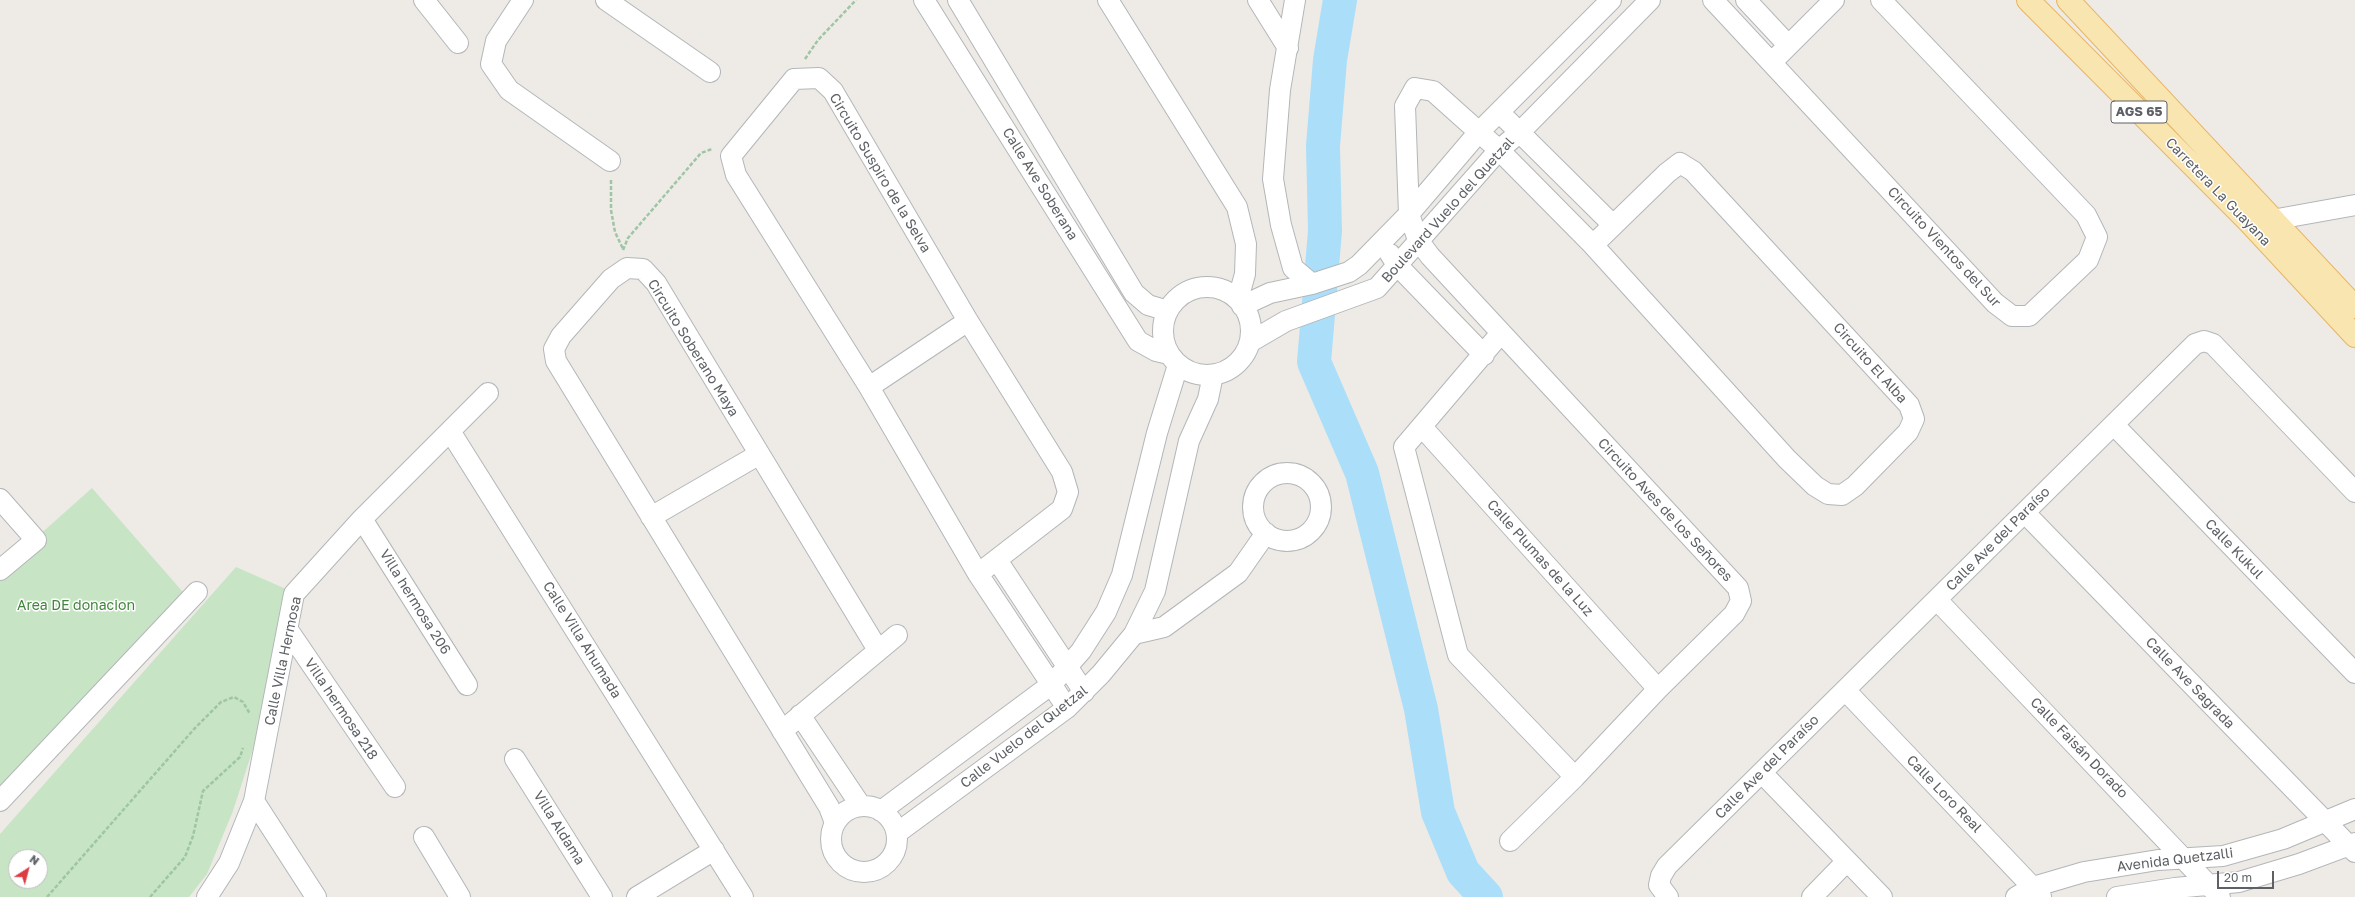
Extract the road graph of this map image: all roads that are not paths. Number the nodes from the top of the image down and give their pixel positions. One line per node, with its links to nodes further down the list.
1 (424, 0): 17 (street)
2 (523, 0): 26 (street)
3 (606, 0): 21 (street)
4 (924, 0): 45 (street, Calle Ave Soberana)
5 (958, 0): 39 (street, Calle Ave Soberana)
6 (1108, 0): 37 (street)
7 (1258, 0): 19 (street)
8 (1295, 0): 19 (street)
9 (1611, 0): 22 (street, Boulevard Vuelo del Quetzal)
10 (1650, 0): 24 (street, Boulevard Vuelo del Quetzal)
11 (1713, 0): 20 (street, Circuito Vientos del Sur)
12 (1746, 0): 18 (street)
13 (1834, 0): 18 (street)
14 (1881, 0): 20 (street, Circuito Vientos del Sur)
15 (2028, 0): 30 (main road, Carretera La Guayana / AGS 65)
16 (2068, 0): 29 (main road, Carretera La Guayana / AGS 65)
17 (458, 43)
18 (1788, 45): 20 (street)
19 (1288, 48): 36 (street)
20 (1772, 62)
21 (710, 72)
22 (1499, 112): 23 (street, Boulevard Vuelo del Quetzal); 24 (street)
23 (1478, 133): 25 (street, Circuito El Alba); 28 (street, Boulevard Vuelo del Quetzal); 28 (street, Circuito El Alba)
24 (1519, 133): 25 (street, Boulevard Vuelo del Quetzal); 31 (street)
25 (1499, 150): 32 (street, Boulevard Vuelo del Quetzal); 34 (street, Circuito El Alba)
26 (610, 161)
27 (2355, 205): 29 (street)
28 (1409, 214): 32 (street, Circuito Aves de los Señores); 33 (street, Boulevard Vuelo del Quetzal)
29 (2274, 221): 30 (street); 38 (main road, Carretera La Guayana / AGS 65)
30 (2250, 223): 42 (main road, Carretera La Guayana / AGS 65)
31 (1613, 225): 34 (street, Circuito El Alba); 34 (street, Circuito El Alba)
32 (1418, 240): 35 (street, Boulevard Vuelo del Quetzal); 41 (street, Circuito Aves de los Señores)
33 (1383, 242): 35 (street); 36 (street, Boulevard Vuelo del Quetzal)
34 (1593, 245)
35 (1397, 265): 43 (street, Boulevard Vuelo del Quetzal); 44 (street)
36 (1312, 284): 37 (street, Boulevard Vuelo del Quetzal)
37 (1240, 302): 39 (street); 43 (street)
38 (2355, 307)
39 (1168, 311): 45 (street)
40 (968, 321): 47 (street); 47 (street, Circuito Suspiro de la Selva); 59 (street, Circuito Suspiro de la Selva)
41 (1501, 333): 44 (street); 72 (street, Circuito Aves de los Señores)
42 (2355, 336)
43 (1250, 342): 46 (street)
44 (1484, 355): 50 (street)
45 (1174, 360): 46 (street); 68 (street, Calle Vuelo del Quetzal)
46 (1213, 375): 65 (street, Calle Vuelo del Quetzal)
47 (870, 387): 61 (street)
48 (488, 393): 51 (street, Calle Villa Hermosa)
49 (2114, 425): 53 (street, Calle Ave del Paraíso); 55 (street, Calle Ave del Paraíso); 69 (street, Calle Kukul)
50 (1422, 428): 72 (street, Calle Plumas de la Luz); 80 (street)
51 (450, 431): 57 (street, Calle Villa Hermosa); 93 (street, Calle Villa Ahumada)
52 (758, 455): 56 (street); 56 (street, Circuito Soberano Maya); 67 (street, Circuito Soberano Maya)
53 (2355, 492)
54 (0, 499): 60 (street)
55 (2024, 513): 63 (street, Calle Ave del Paraíso); 87 (street, Calle Ave Sagrada)
56 (651, 517): 77 (street)
57 (362, 519): 64 (street, Calle Villa Hermosa); 71 (street, Villa hermosa 206)
58 (1266, 533): 65 (street)
59 (997, 560): 61 (street, Circuito Suspiro de la Selva); 68 (street)
60 (0, 570)
61 (978, 574): 70 (street)
62 (197, 592): 82 (street)
63 (1937, 600): 73 (street, Calle Ave del Paraíso); 94 (street, Calle Faisán Dorado)
64 (288, 630): 81 (street, Villa hermosa 218); 83 (street, Calle Villa Hermosa)
65 (1134, 634): 74 (street, Calle Vuelo del Quetzal)
66 (897, 635): 67 (street)
67 (878, 650): 76 (street)
68 (1067, 669): 70 (street, Calle Vuelo del Quetzal); 74 (street)
69 (2355, 673)
70 (1052, 684): 75 (street); 86 (street, Calle Vuelo del Quetzal)
71 (468, 686)
72 (1658, 689): 80 (street, Circuito Aves de los Señores)
73 (1845, 690): 79 (street, Calle Ave del Paraíso); 97 (street, Calle Loro Real)
74 (1084, 692): 75 (street, Calle Vuelo del Quetzal)
75 (1067, 708): 89 (street, Calle Vuelo del Quetzal)
76 (800, 715): 77 (street); 84 (street)
77 (782, 731): 88 (street)
78 (515, 759): 101 (street, Villa Aldama)
79 (1762, 773): 95 (street); 104 (street, Calle Ave del Paraíso)
80 (1575, 777): 91 (street, Circuito Aves de los Señores)
81 (395, 787)
82 (0, 801)
83 (254, 801): 98 (street, Calle Villa Hermosa); 99 (street)
84 (862, 806): 86 (street); 88 (street)
85 (2355, 809): 87 (street, Avenida Quetzalli)
86 (881, 811): 89 (street)
87 (2325, 822): 92 (street, Calle Ave Sagrada); 94 (street, Avenida Quetzalli)
88 (835, 823): 89 (street)
89 (897, 833)
90 (424, 836): 100 (street)
91 (1510, 841)
92 (2353, 846): 96 (street, Avenida Quetzalli)
93 (714, 850): 102 (street); 103 (street, Calle Villa Ahumada)
94 (2183, 858): 96 (street, Calle Faisán Dorado); 97 (street, Avenida Quetzalli)
95 (1847, 861): 105 (street); 106 (street)
96 (2214, 891): 108 (street, Avenida Quetzalli)
97 (2038, 892): 107 (street, Avenida Quetzalli)
98 (207, 897)
99 (316, 897)
100 (460, 897)
101 (602, 897)
102 (637, 897)
103 (743, 897)
104 (1668, 897)
105 (1812, 897)
106 (1882, 897)
107 (2016, 897)
108 (2117, 897)

